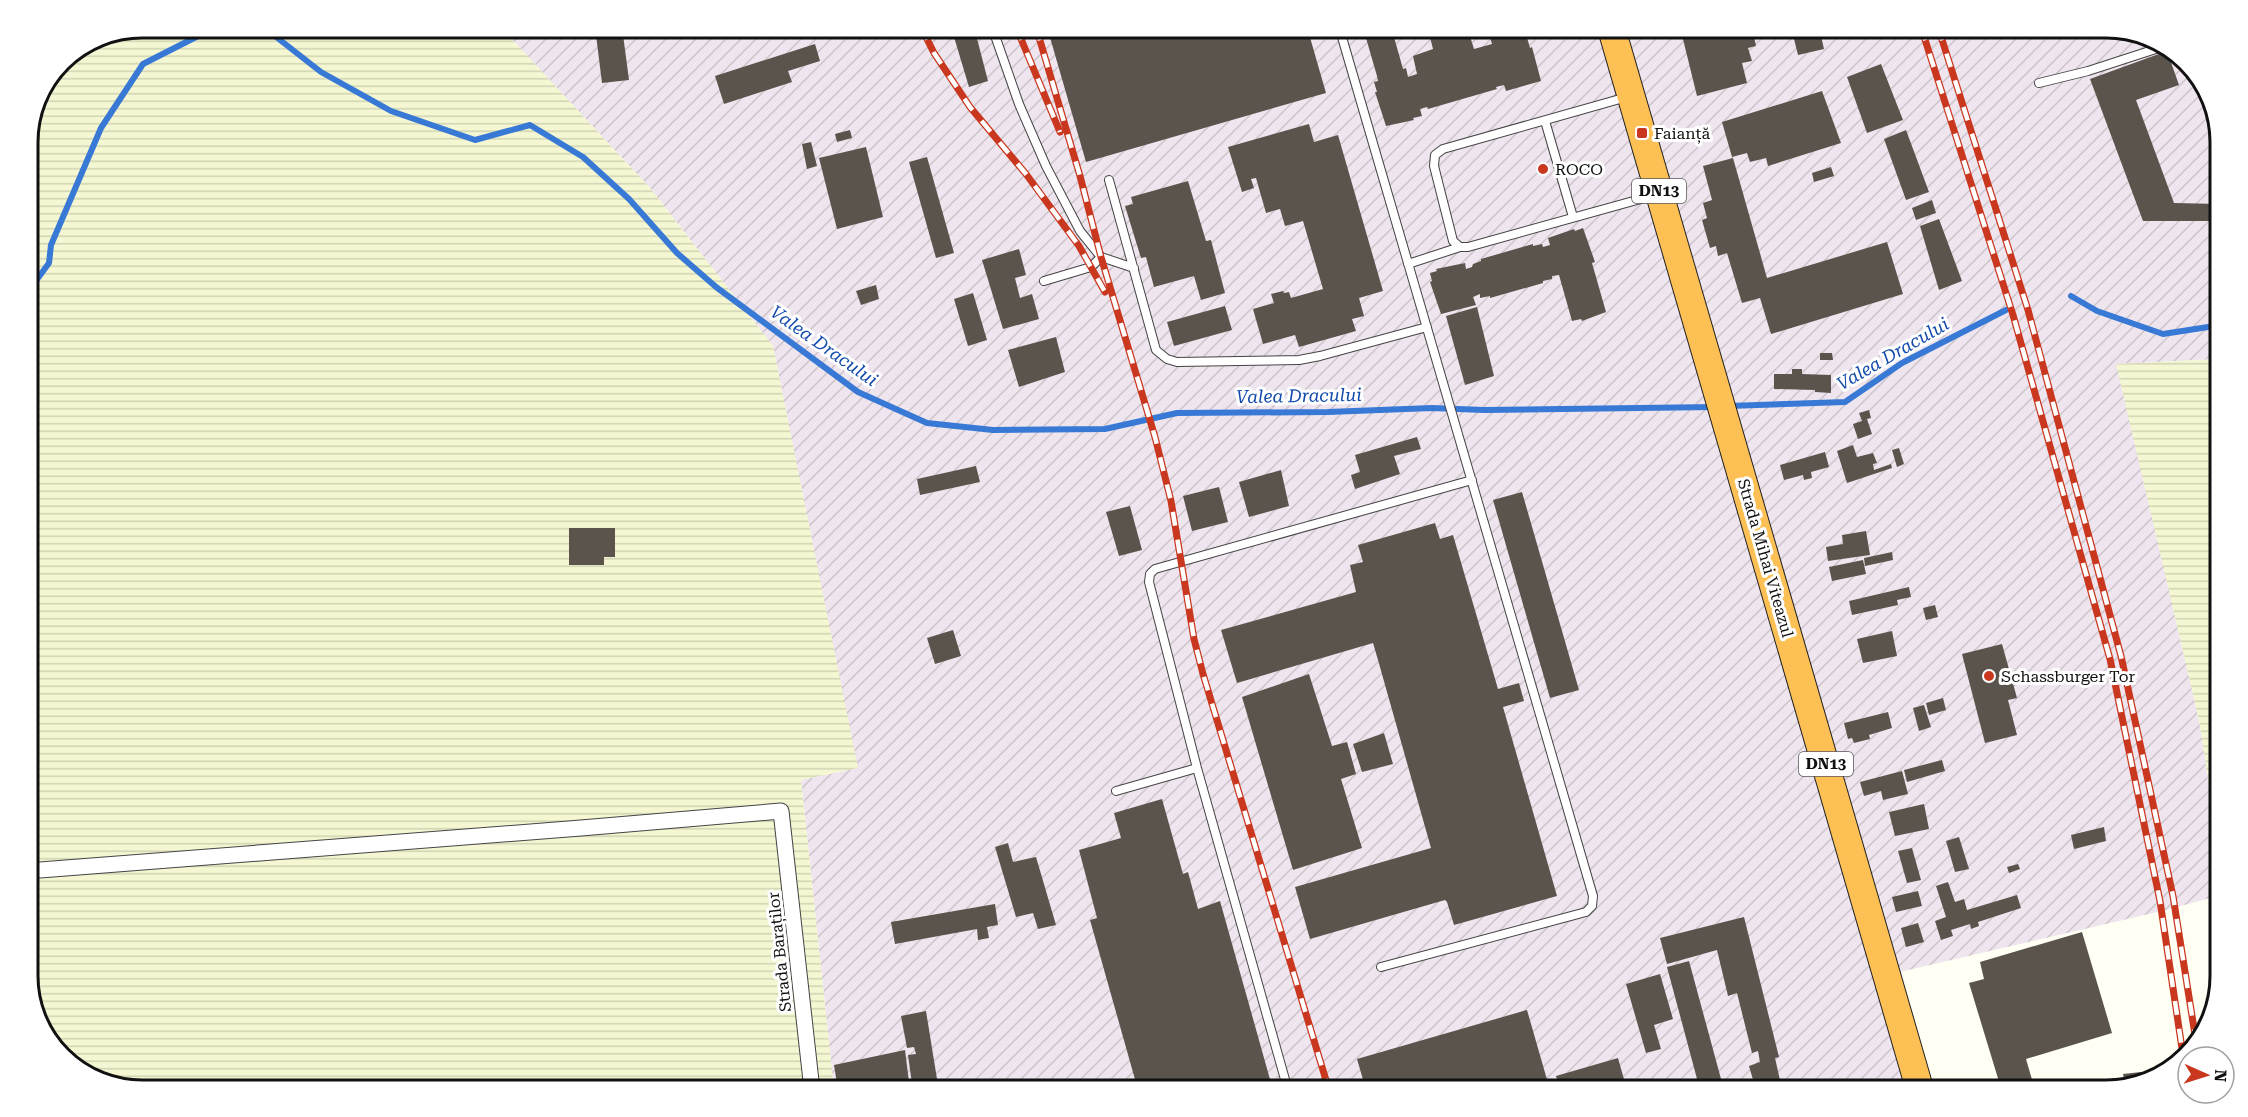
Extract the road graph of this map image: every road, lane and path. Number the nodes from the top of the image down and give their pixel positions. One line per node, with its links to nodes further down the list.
1 (996, 38): 12 (lane)
2 (1342, 38): 13 (lane)
3 (1614, 38): 6 (highway, Strada Mihai Viteazul / DN13)
4 (2154, 49): 5 (lane)
5 (2039, 83)
6 (1632, 96): 7 (lane); 9 (highway, Strada Mihai Viteazul / DN13)
7 (1545, 121): 10 (lane); 11 (lane)
8 (1109, 180): 14 (lane)
9 (1659, 194): 10 (lane); 24 (highway, Strada Mihai Viteazul / DN13)
10 (1573, 217): 11 (lane)
11 (1460, 247): 13 (lane)
12 (1101, 257): 14 (lane); 15 (lane)
13 (1408, 264): 16 (lane)
14 (1134, 268): 16 (lane)
15 (1044, 281)
16 (1427, 327): 17 (lane)
17 (1472, 480): 18 (lane); 21 (lane)
18 (1197, 768): 19 (lane); 23 (lane)
19 (1116, 791)
20 (38, 870): 22 (street, Strada Baraților)
21 (1381, 967)
22 (811, 1080)
23 (1285, 1080)
24 (1917, 1080)

